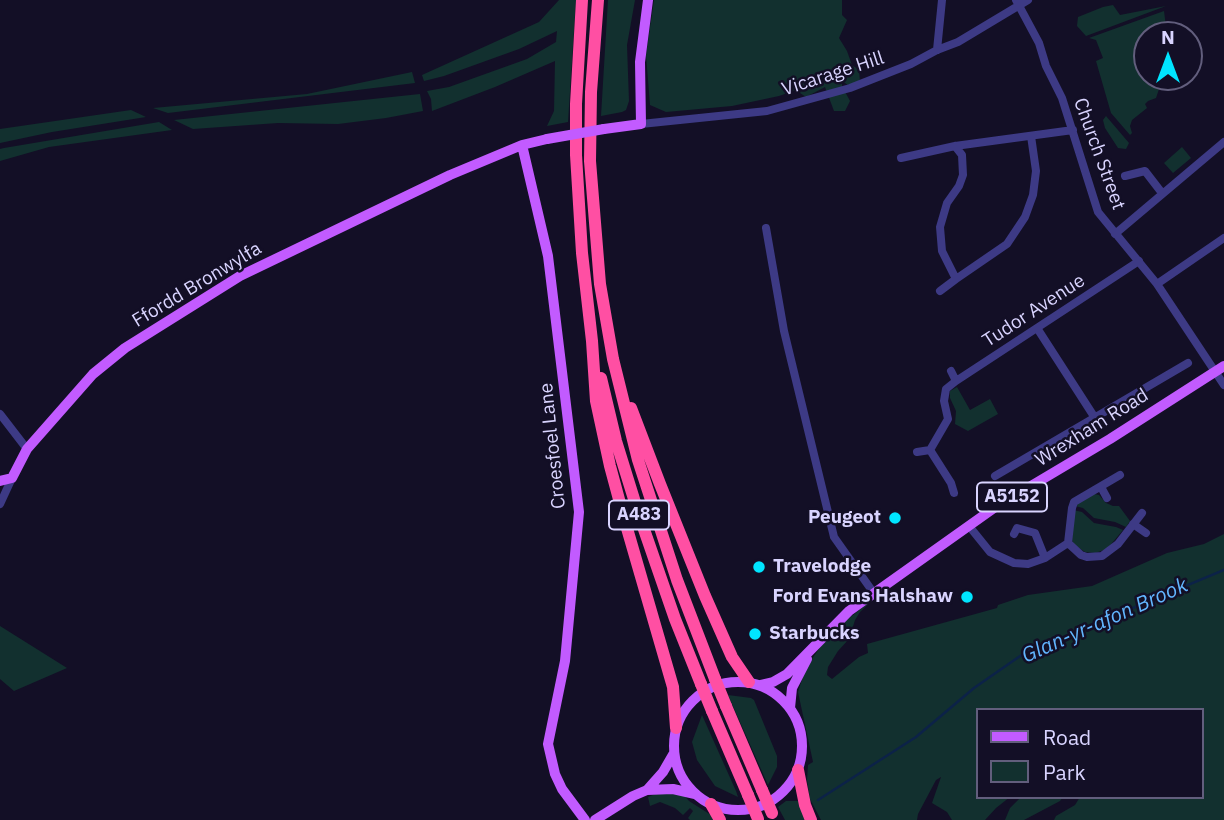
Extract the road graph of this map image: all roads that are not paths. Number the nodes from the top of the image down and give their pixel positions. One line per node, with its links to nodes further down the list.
1 (582, 0): 25 (highway, A483)
2 (598, 0): 26 (highway, A483)
3 (648, 0): 8 (main road)
4 (942, 0): 7 (street)
5 (1028, 0): 6 (street, Vicarage Hill)
6 (1018, 3): 7 (street, Vicarage Hill); 9 (street, Church Street)
7 (937, 50): 8 (street, Vicarage Hill)
8 (641, 124): 12 (main road, Ffordd Bronwylfa, bridge)
9 (1073, 130): 10 (street); 18 (street, Church Street)
10 (1031, 135): 13 (street); 21 (street)
11 (1224, 142): 16 (street)
12 (522, 145): 34 (main road, Ffordd Bronwylfa); 64 (main road, Croesfoel Lane)
13 (954, 146): 14 (street); 21 (street)
14 (901, 158)
15 (1125, 176): 16 (street)
16 (1162, 193): 18 (street)
17 (766, 228): 52 (street)
18 (1115, 234): 20 (street, Church Street)
19 (1224, 238): 22 (street)
20 (1139, 261): 22 (street, Church Street); 24 (street, Tudor Avenue)
21 (956, 279): 23 (street)
22 (1157, 284): 28 (street, Church Street)
23 (940, 291)
24 (1037, 328): 30 (street, Tudor Avenue); 33 (street)
25 (592, 341): 56 (highway); 63 (highway, A483, bridge)
26 (613, 359): 54 (highway); 62 (highway, A483, bridge)
27 (1188, 363): 33 (street)
28 (1219, 369): 31 (street, Church Street); 47 (main road, Wrexham Road / A5152)
29 (951, 372): 30 (street)
30 (956, 381): 35 (street)
31 (1224, 385)
32 (0, 414): 34 (street)
33 (1095, 418): 38 (street)
34 (27, 449): 39 (main road, Ffordd Bronwylfa)
35 (930, 450): 36 (street); 42 (street)
36 (918, 452)
37 (1120, 475): 41 (street)
38 (995, 476)
39 (12, 478): 40 (main road); 44 (street)
40 (0, 481)
41 (1101, 488): 43 (street); 50 (street)
42 (954, 493)
43 (1107, 498)
44 (0, 504)
45 (1142, 513): 46 (street)
46 (1133, 524): 48 (street); 50 (street)
47 (969, 526): 51 (street); 52 (main road, Wrexham Road / A5152)
48 (1146, 533)
49 (1014, 534): 51 (street)
50 (1068, 543): 51 (street)
51 (1045, 558)
52 (873, 592): 53 (main road, Wrexham Road / A5152)
53 (814, 647): 54 (main road, Wrexham Road / A5152); 55 (main road, Wrexham Road / A5152)
54 (755, 684): 55 (main road); 56 (main road)
55 (790, 708): 58 (main road)
56 (676, 728): 57 (main road)
57 (674, 752): 59 (main road); 60 (main road)
58 (798, 770): 61 (main road); 67 (highway)
59 (647, 790): 60 (main road); 65 (main road)
60 (695, 794): 61 (main road)
61 (711, 804): 66 (highway)
62 (773, 817)
63 (758, 819)
64 (585, 820)
65 (595, 820)
66 (720, 820)
67 (811, 820)

